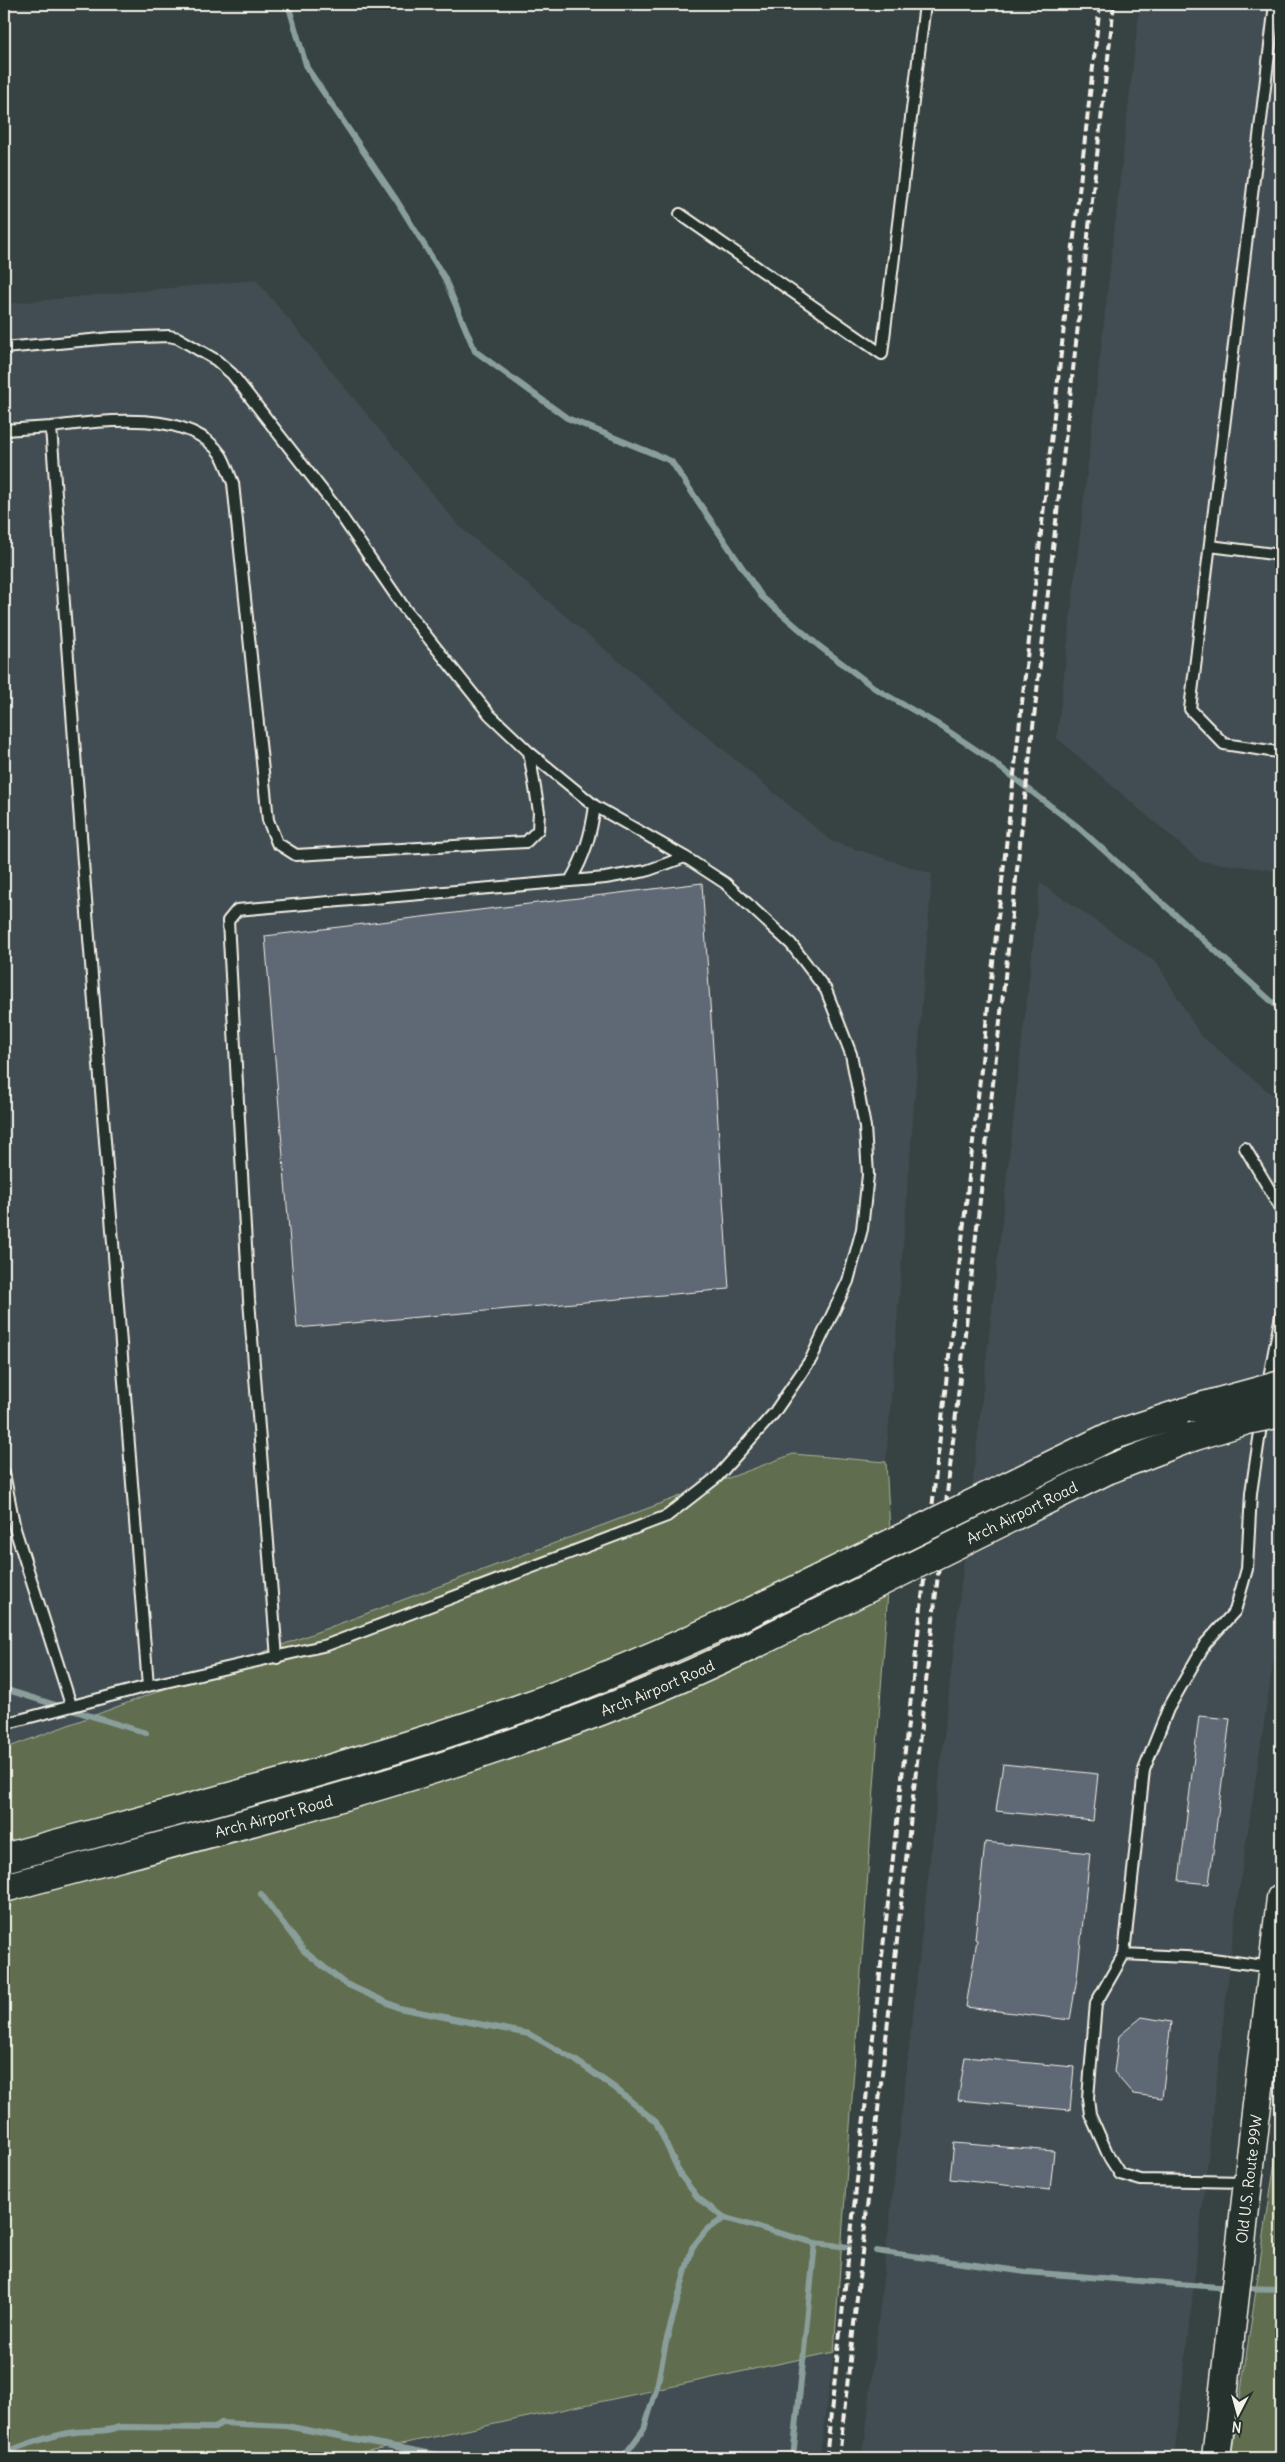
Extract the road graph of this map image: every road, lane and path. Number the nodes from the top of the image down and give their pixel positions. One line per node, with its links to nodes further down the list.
1 (926, 4): 3 (lane)
2 (1275, 4): 7 (lane)
3 (680, 214)
4 (4, 348): 10 (lane)
5 (51, 427): 6 (lane); 10 (lane); 20 (lane)
6 (4, 430)
7 (1210, 546): 8 (lane); 9 (lane)
8 (1281, 555)
9 (1281, 750)
10 (529, 752): 11 (lane)
11 (595, 806): 12 (lane); 13 (lane)
12 (686, 857): 13 (lane); 19 (lane)
13 (570, 881): 19 (lane)
14 (1245, 1148): 15 (lane)
15 (1281, 1209)
16 (1281, 1315): 17 (lane)
17 (1273, 1400): 23 (main road, Arch Airport Road, bridge); 24 (main road, Arch Airport Road, bridge); 26 (lane)
18 (4, 1473): 21 (lane)
19 (277, 1658): 20 (lane)
20 (148, 1686): 21 (lane)
21 (71, 1705): 22 (lane)
22 (4, 1724)
23 (4, 1858)
24 (4, 1888)
25 (1281, 1898): 27 (main road, Old U.S. Route 99W)
26 (1124, 1954): 27 (lane); 28 (lane)
27 (1273, 1967): 28 (main road, Old U.S. Route 99W)
28 (1248, 2182): 29 (main road, Old U.S. Route 99W)
29 (1216, 2458)

